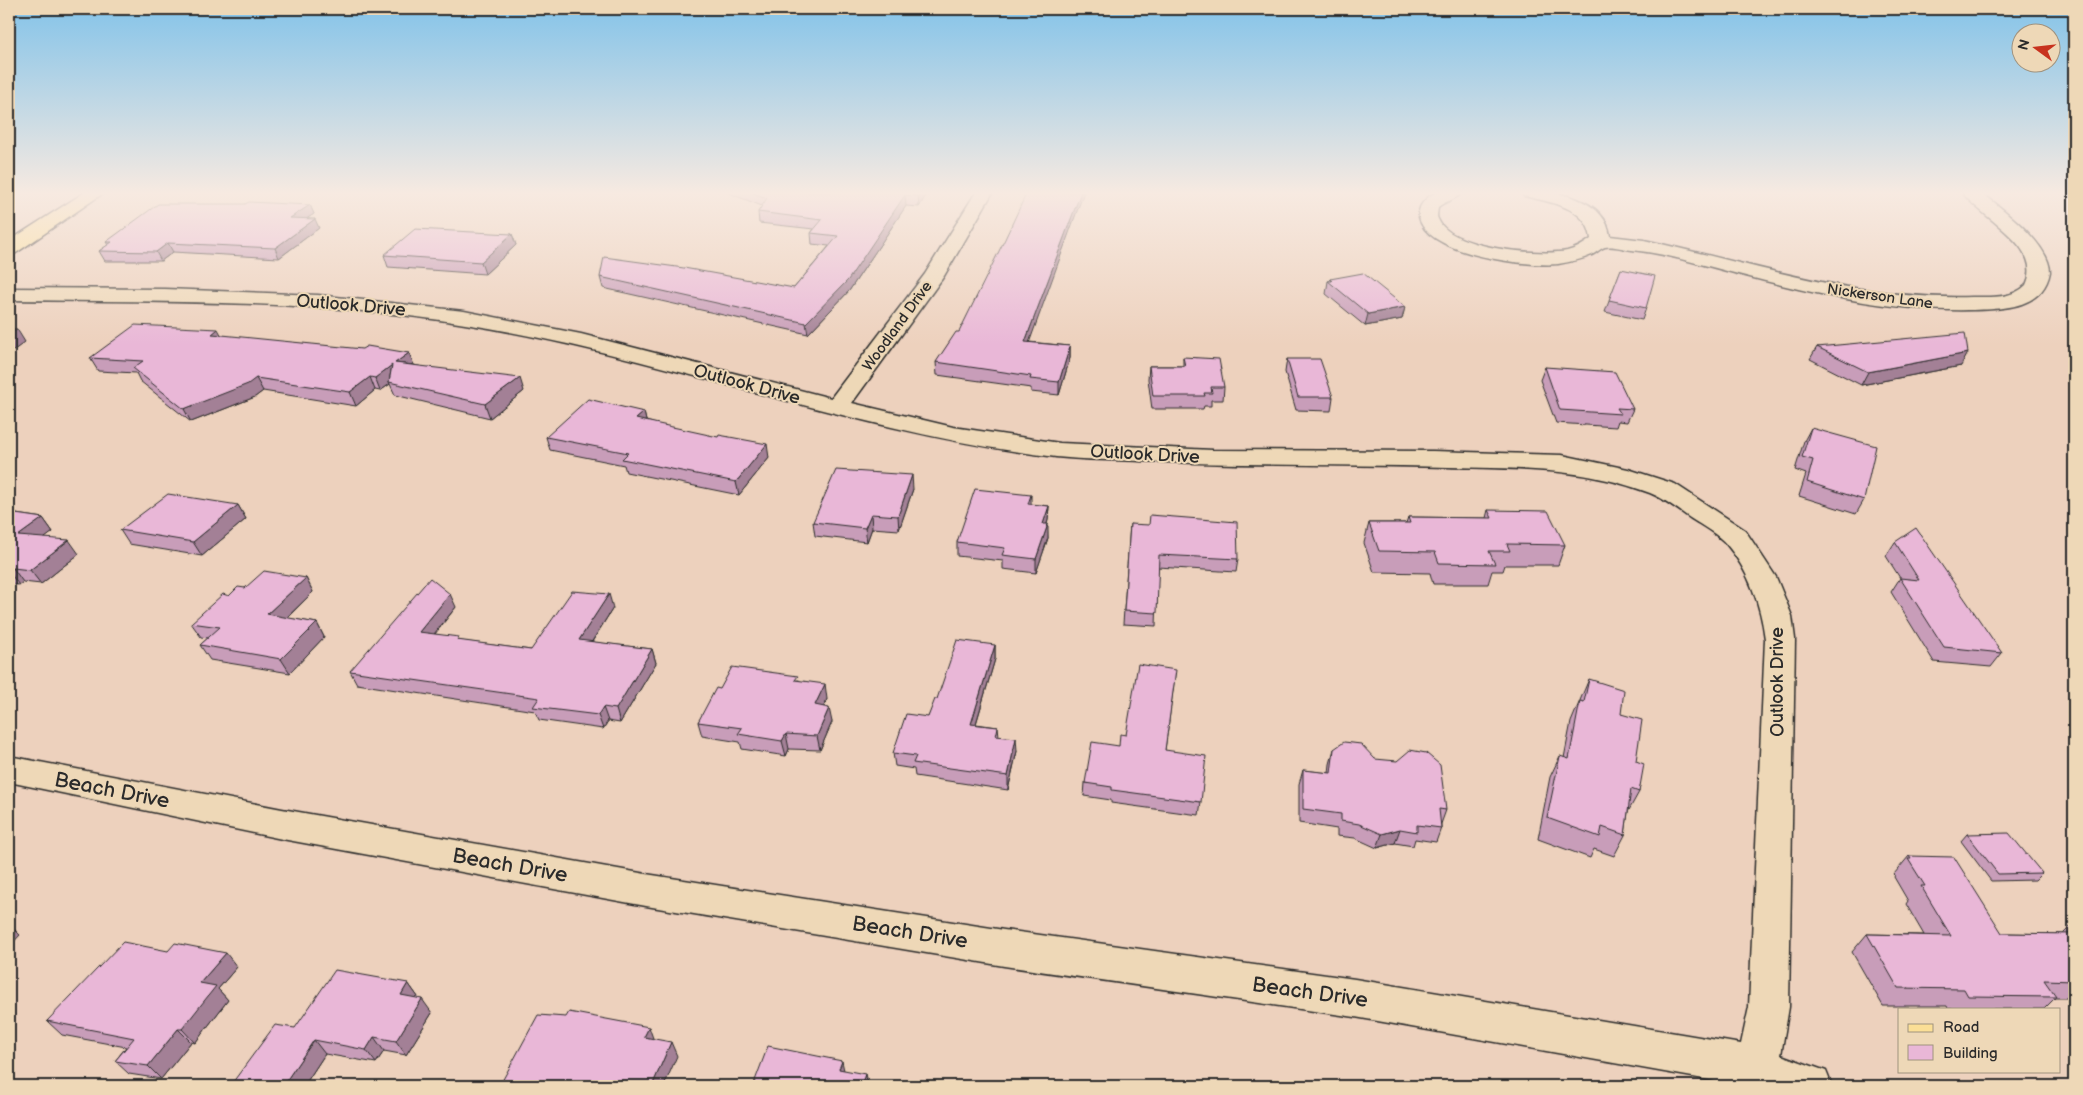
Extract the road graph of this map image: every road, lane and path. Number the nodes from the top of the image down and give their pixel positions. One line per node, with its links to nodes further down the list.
1 (954, 243): 7 (street, Woodland Drive)
2 (1460, 243): 3 (street)
3 (1598, 243)
4 (1625, 243): 5 (street, Nickerson Lane)
5 (2025, 243)
6 (9, 294): 7 (street, Outlook Drive)
7 (837, 407): 9 (street, Outlook Drive)
8 (9, 769): 9 (street, Beach Drive)
9 (1757, 1068): 10 (street, Beach Drive)
10 (1812, 1086)

